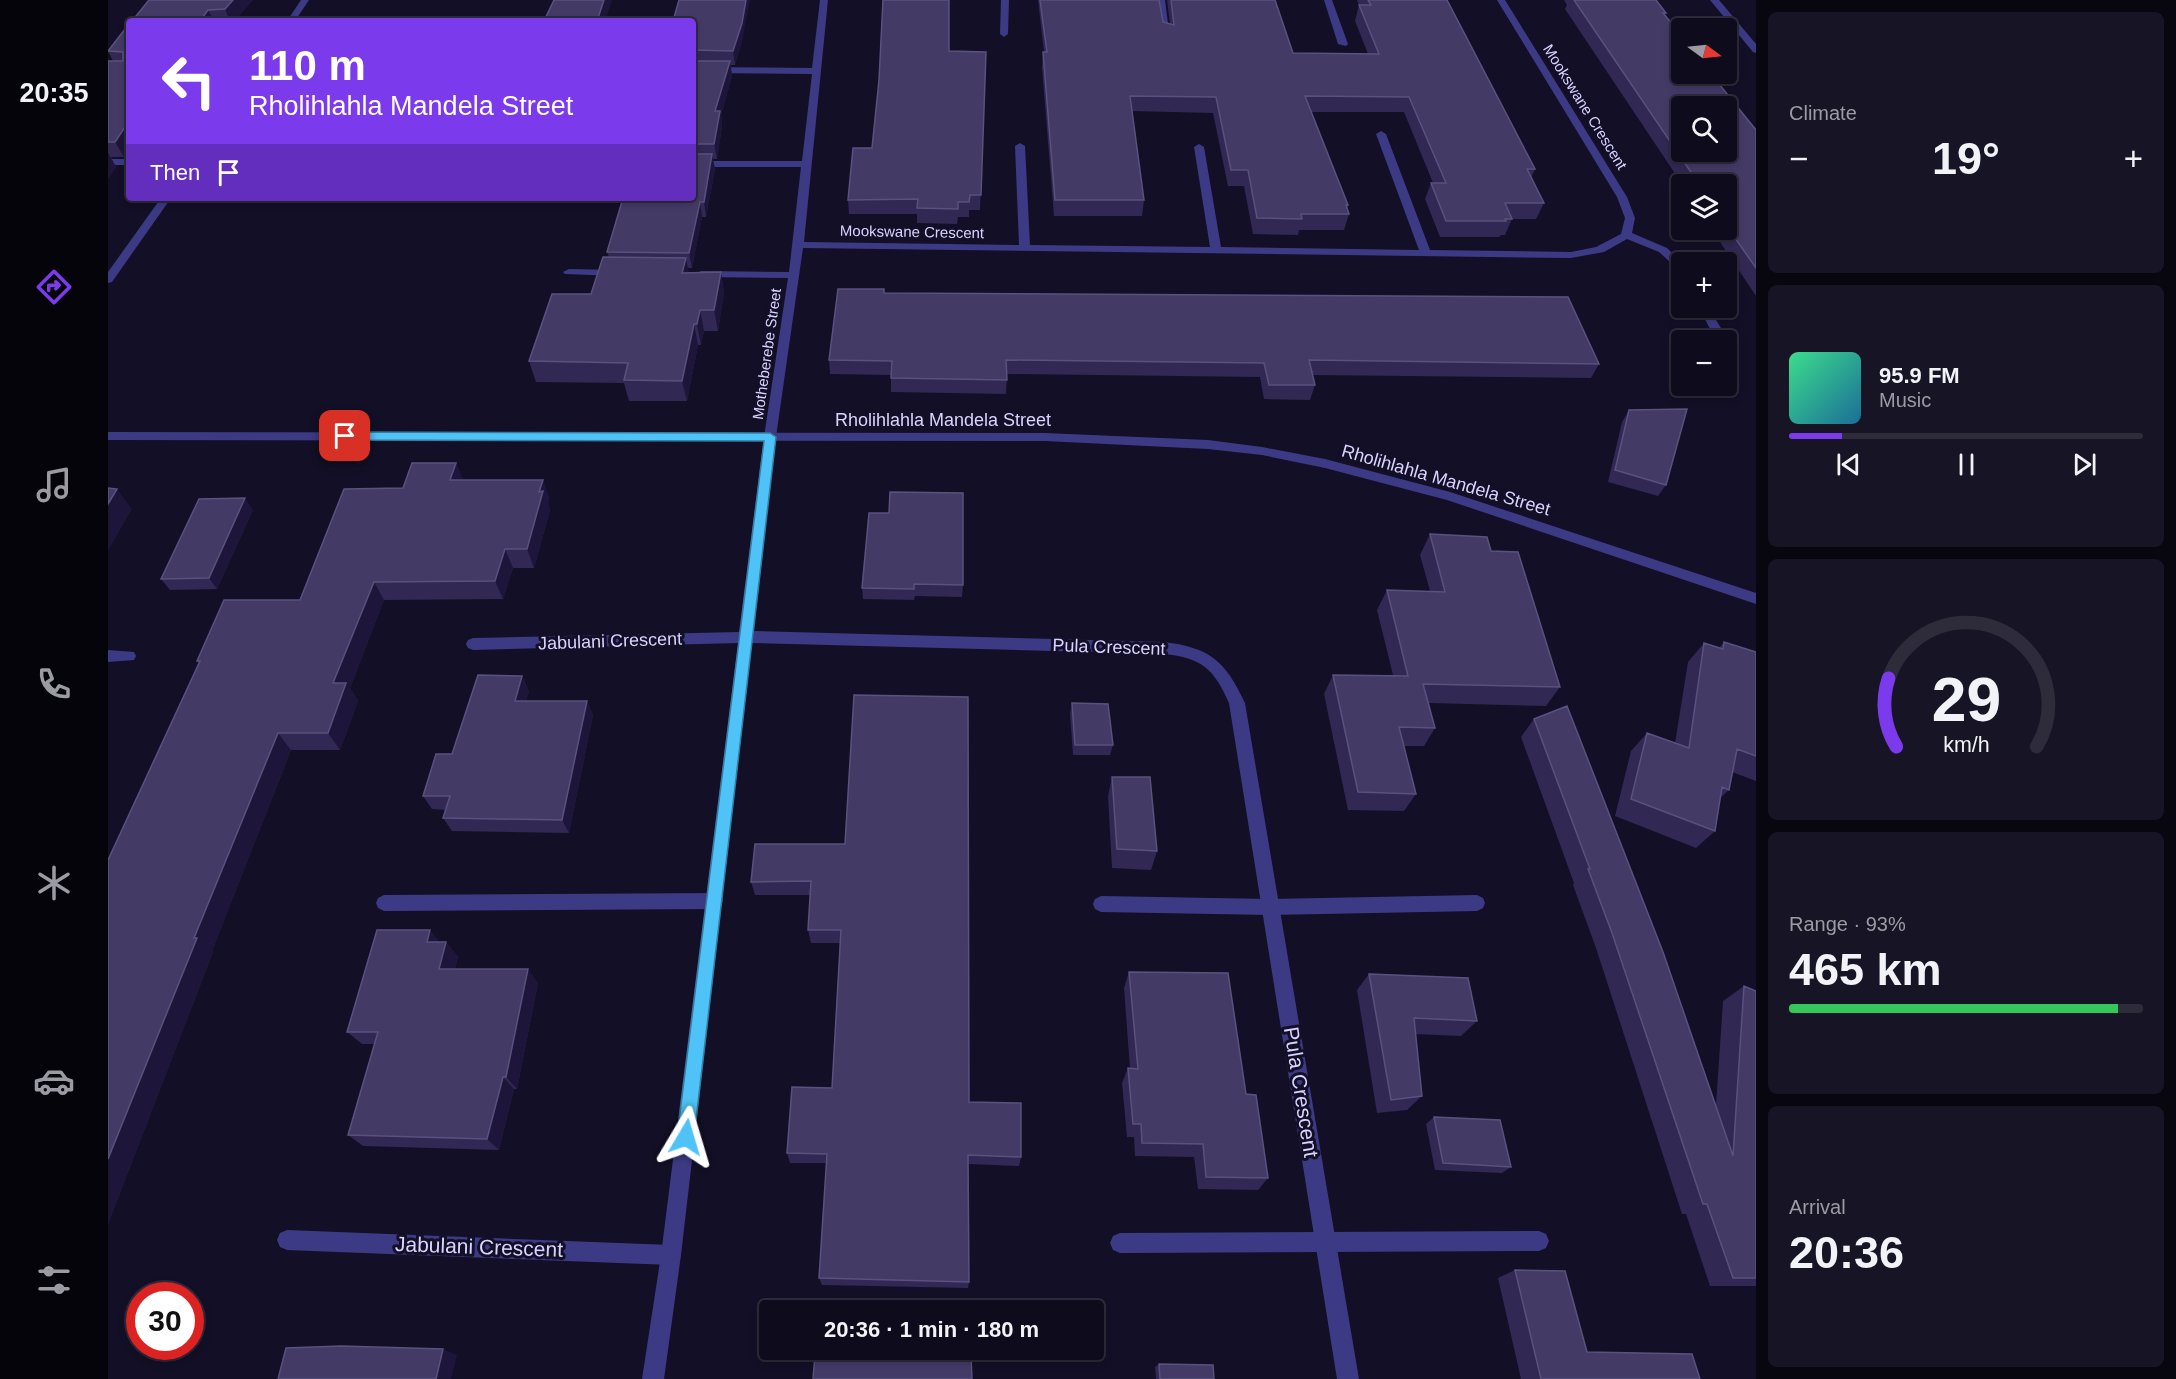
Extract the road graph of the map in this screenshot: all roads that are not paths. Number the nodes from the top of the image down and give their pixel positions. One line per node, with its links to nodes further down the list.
1 (305, 0): 8 (street)
2 (824, 0): 14 (street, Motheberebe Street)
3 (1005, 0): 9 (street)
4 (1161, 0): 10 (street)
5 (1328, 0): 11 (street)
6 (1501, 0): 23 (street, Mookswane Crescent)
7 (1714, 0): 12 (street)
8 (293, 18)
9 (1004, 34)
10 (1167, 37)
11 (1343, 44)
12 (1756, 50)
13 (696, 70): 14 (street)
14 (817, 71): 21 (street, Motheberebe Street)
15 (1382, 134): 27 (street)
16 (1020, 146): 25 (street)
17 (1199, 147): 26 (street)
18 (108, 162): 19 (street)
19 (126, 162)
20 (696, 164): 21 (street)
21 (807, 165): 24 (street, Motheberebe Street)
22 (164, 201): 33 (street)
23 (1626, 235): 27 (street, Mookswane Crescent); 28 (street)
24 (798, 245): 25 (street, Mookswane Crescent); 32 (street, Motheberebe Street)
25 (1025, 248): 26 (street, Mookswane Crescent)
26 (1216, 251): 27 (street, Mookswane Crescent)
27 (1426, 253)
28 (1671, 258)
29 (569, 272): 30 (street)
30 (628, 273)
31 (688, 273): 32 (street, Motheberebe Street)
32 (794, 275): 35 (street, Motheberebe Street)
33 (109, 276)
34 (108, 436): 35 (street, Rholihlahla Mandela Street)
35 (770, 437): 36 (street, Rholihlahla Mandela Street); 37 (street)
36 (1756, 599)
37 (748, 637): 38 (street, Jabulani Crescent); 41 (street); 45 (street, Pula Crescent)
38 (473, 644)
39 (108, 656): 40 (street)
40 (129, 656)
41 (715, 901): 42 (street); 50 (street)
42 (384, 903)
43 (1477, 903): 45 (street)
44 (1101, 904): 45 (street)
45 (1270, 907): 47 (street, Pula Crescent)
46 (287, 1240): 50 (street, Jabulani Crescent)
47 (1325, 1241): 48 (street); 49 (street); 52 (street, Pula Crescent)
48 (1539, 1241)
49 (1120, 1243)
50 (671, 1255): 51 (street)
51 (653, 1379)
52 (1348, 1379)

